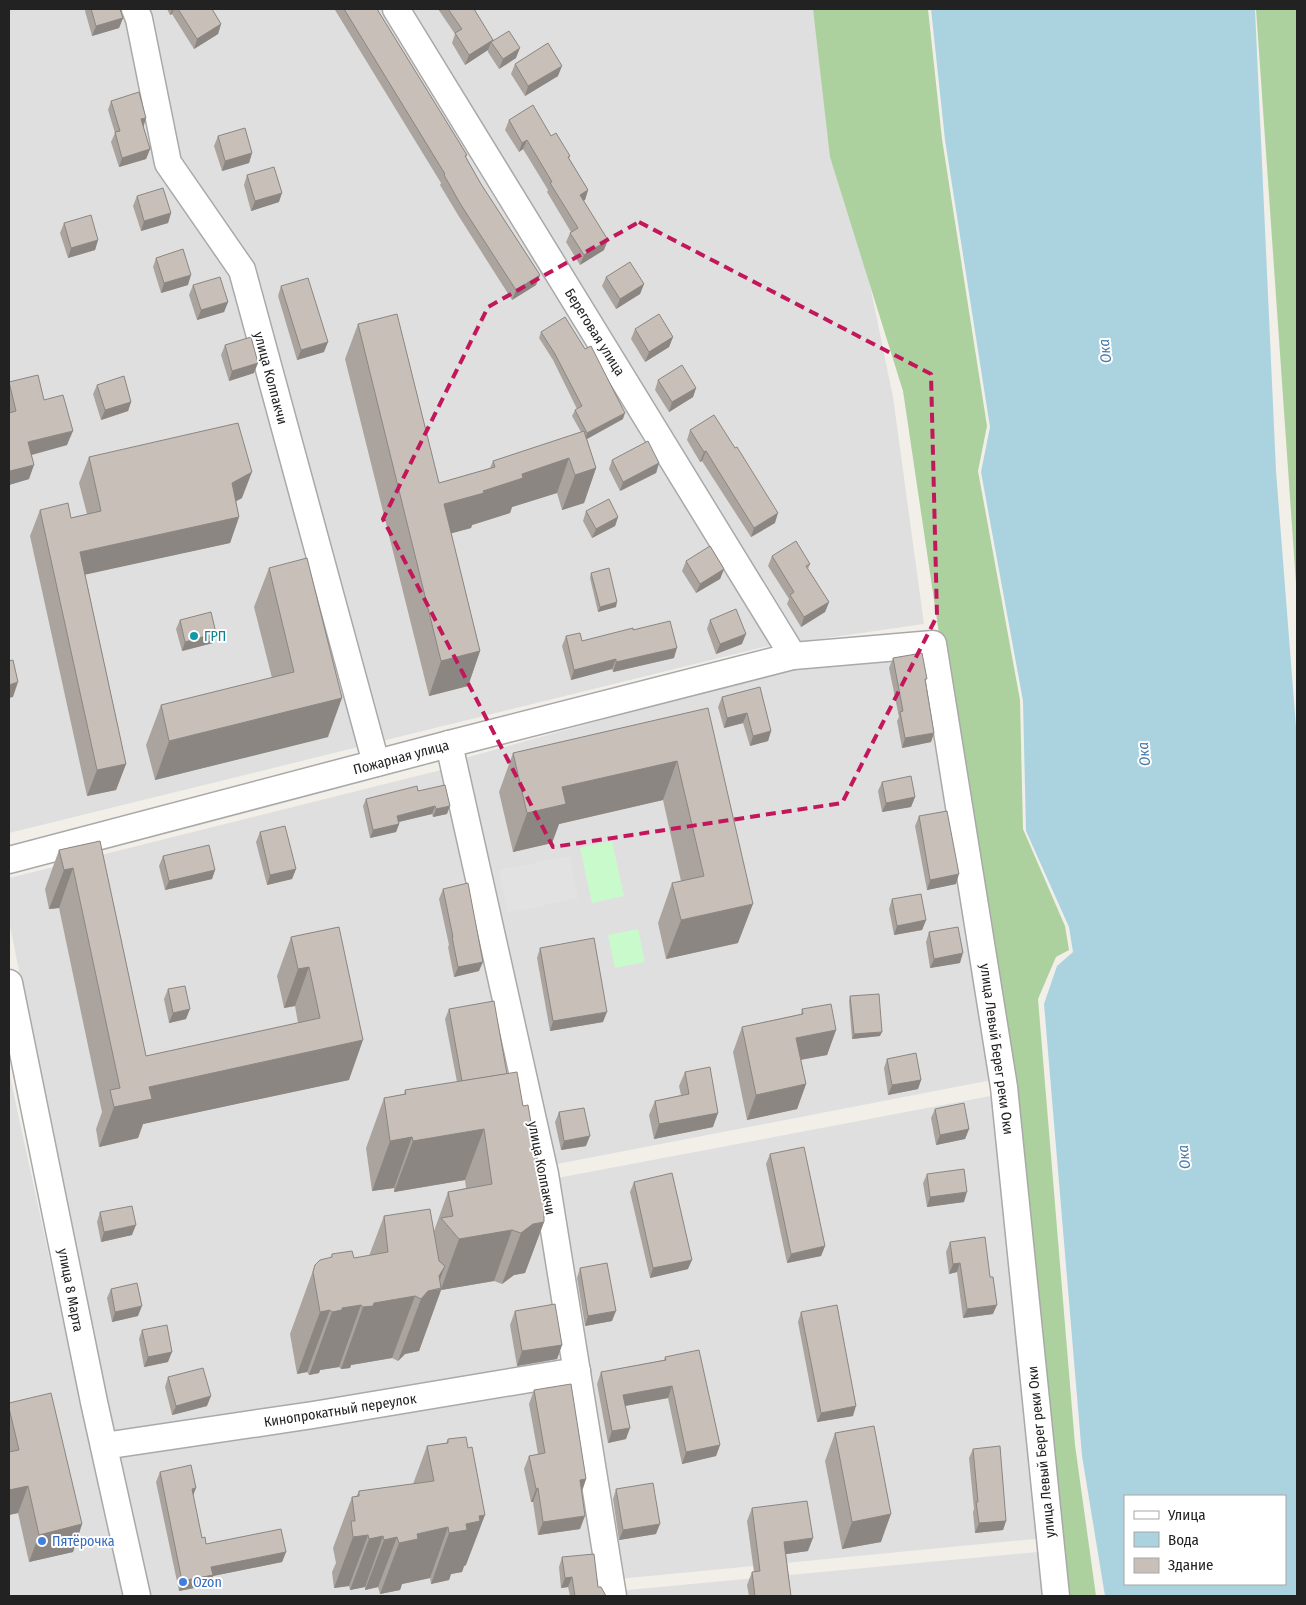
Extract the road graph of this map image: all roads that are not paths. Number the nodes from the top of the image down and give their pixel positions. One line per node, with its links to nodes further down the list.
1 (135, 9): 5 (street, улица Колпакчи)
2 (396, 9): 3 (street, Береговая улица)
3 (793, 656): 4 (street, Пожарная улица); 12 (street, улица Левый Берег реки Оки)
4 (449, 744): 5 (street, Пожарная улица); 8 (street, улица Колпакчи)
5 (376, 763): 6 (street, Пожарная улица)
6 (9, 860)
7 (9, 983): 9 (street, улица 8 Марта)
8 (576, 1371): 9 (street, Кинопрокатный переулок); 11 (street, улица Колпакчи)
9 (104, 1446): 10 (street, улица 8 Марта)
10 (137, 1596)
11 (613, 1596)
12 (1056, 1596)

